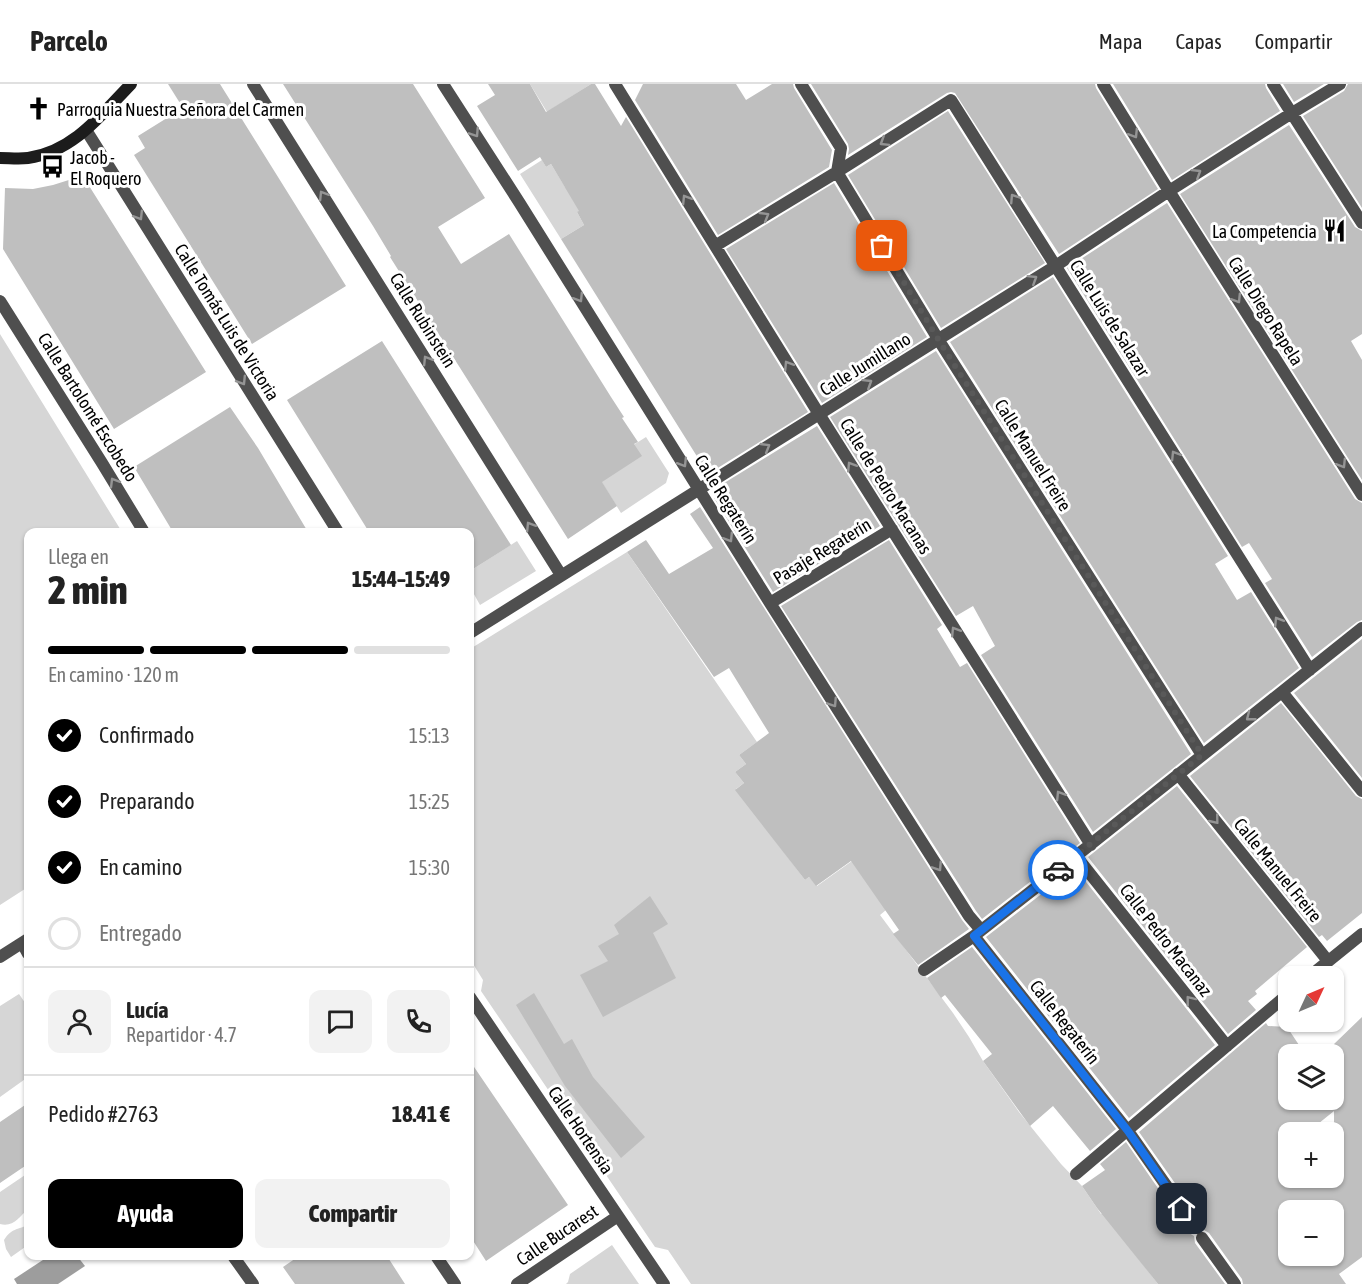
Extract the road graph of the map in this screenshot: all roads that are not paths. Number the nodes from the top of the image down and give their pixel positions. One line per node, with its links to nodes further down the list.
1 (131, 84): 10 (street)
2 (252, 84): 25 (street, Calle Rubinstein, one-way to 2)
3 (443, 84): 20 (street, Calle Regaterín, one-way to 20)
4 (615, 84): 15 (street, Calle de Pedro Macanas, one-way to 4)
5 (801, 84): 12 (street)
6 (1103, 84): 13 (street, Calle Diego Rapela, one-way to 13)
7 (1273, 84): 9 (street)
8 (1340, 84): 9 (street, Calle Jumillano)
9 (1292, 113): 13 (street, Calle Jumillano, one-way to 9); 14 (street)
10 (86, 130): 11 (street); 23 (street, Calle Tomás Luis de Victoria, one-way to 23)
11 (0, 158)
12 (837, 172): 15 (street, one-way to 12); 16 (street, Calle Luis de Salazar, one-way to 12); 18 (street, Calle Manuel Freire)
13 (1169, 191): 16 (street, Calle Jumillano); 21 (street, Calle Diego Rapela, one-way to 21)
14 (1362, 224)
15 (715, 246): 19 (street, Calle de Pedro Macanas, one-way to 15)
16 (1057, 265): 18 (street, Calle Jumillano, one-way to 16); 29 (street, Calle Luis de Salazar, one-way to 16)
17 (0, 301): 22 (street, Calle Bartolomé Escobedo, one-way to 17)
18 (938, 339): 19 (street, Calle Jumillano, one-way to 18); 31 (street, Calle Manuel Freire)
19 (819, 414): 20 (street, Calle Jumillano, one-way to 19); 24 (street, Calle de Pedro Macanas, one-way to 19)
20 (698, 488): 25 (street, Calle Jumillano); 26 (street, Calle Regaterín, one-way to 26)
21 (1362, 495)
22 (142, 528)
23 (335, 528)
24 (892, 530): 26 (street, Pasaje Regaterín); 34 (street, Calle de Pedro Macanas, one-way to 24)
25 (561, 575): 28 (street, Calle Jumillano)
26 (770, 603): 36 (street, Calle Regaterín, one-way to 36)
27 (1362, 628): 29 (street)
28 (474, 630)
29 (1310, 670): 30 (street)
30 (1282, 692): 31 (street, one-way to 31); 33 (street)
31 (1202, 755): 32 (street)
32 (1178, 774): 34 (street); 40 (street, Calle Manuel Freire, one-way to 40)
33 (1362, 791)
34 (1091, 845): 35 (street)
35 (1076, 856): 36 (street); 45 (street, Calle Pedro Macanaz, one-way to 35)
36 (977, 933): 42 (street); 46 (street, Calle Regaterín)
37 (1359, 941): 40 (street)
38 (24, 946): 39 (street)
39 (0, 957)
40 (1328, 961): 41 (street)
41 (1322, 966)
42 (924, 970)
43 (474, 1003): 48 (street, Calle Hortensia)
44 (1278, 1003): 45 (street)
45 (1227, 1046): 46 (street)
46 (1128, 1131): 47 (street); 55 (street, Calle Regaterín)
47 (1076, 1174)
48 (618, 1216): 53 (street, Calle Bucarest); 54 (street, Calle Hortensia)
49 (236, 1260): 51 (street)
50 (439, 1260): 52 (street)
51 (253, 1284)
52 (455, 1284)
53 (517, 1284)
54 (664, 1284)
55 (1235, 1284)

